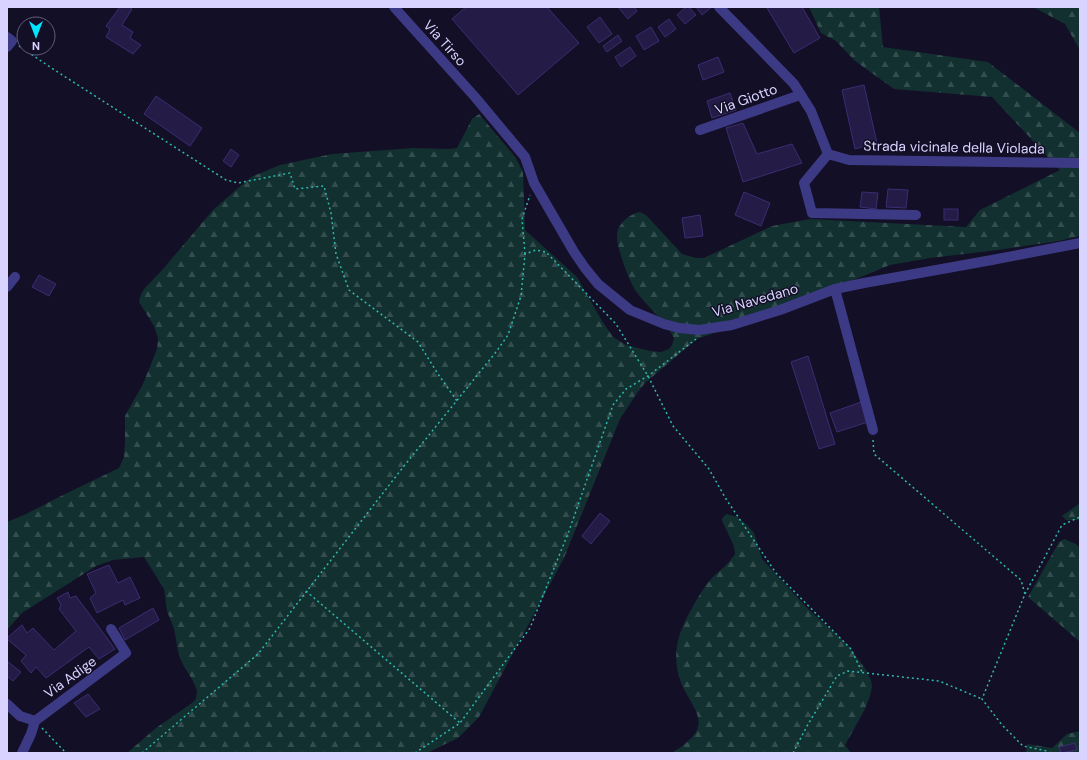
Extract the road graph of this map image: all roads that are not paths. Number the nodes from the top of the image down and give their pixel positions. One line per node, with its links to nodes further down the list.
1 (394, 7): 4 (street, Via Tirso)
2 (720, 7): 3 (street)
3 (800, 95): 5 (street, Via Giotto); 6 (street)
4 (475, 97): 12 (street, Via Navedano)
5 (700, 130)
6 (828, 154): 7 (street, Strada vicinale della Violada); 8 (street)
7 (1080, 163)
8 (916, 215)
9 (1080, 243): 12 (street, Via Navedano)
10 (15, 277): 11 (street)
11 (7, 287)
12 (835, 289): 13 (street)
13 (873, 430)
14 (111, 629): 16 (street, Via Adige)
15 (7, 704): 16 (street)
16 (35, 721): 17 (street)
17 (22, 753)

